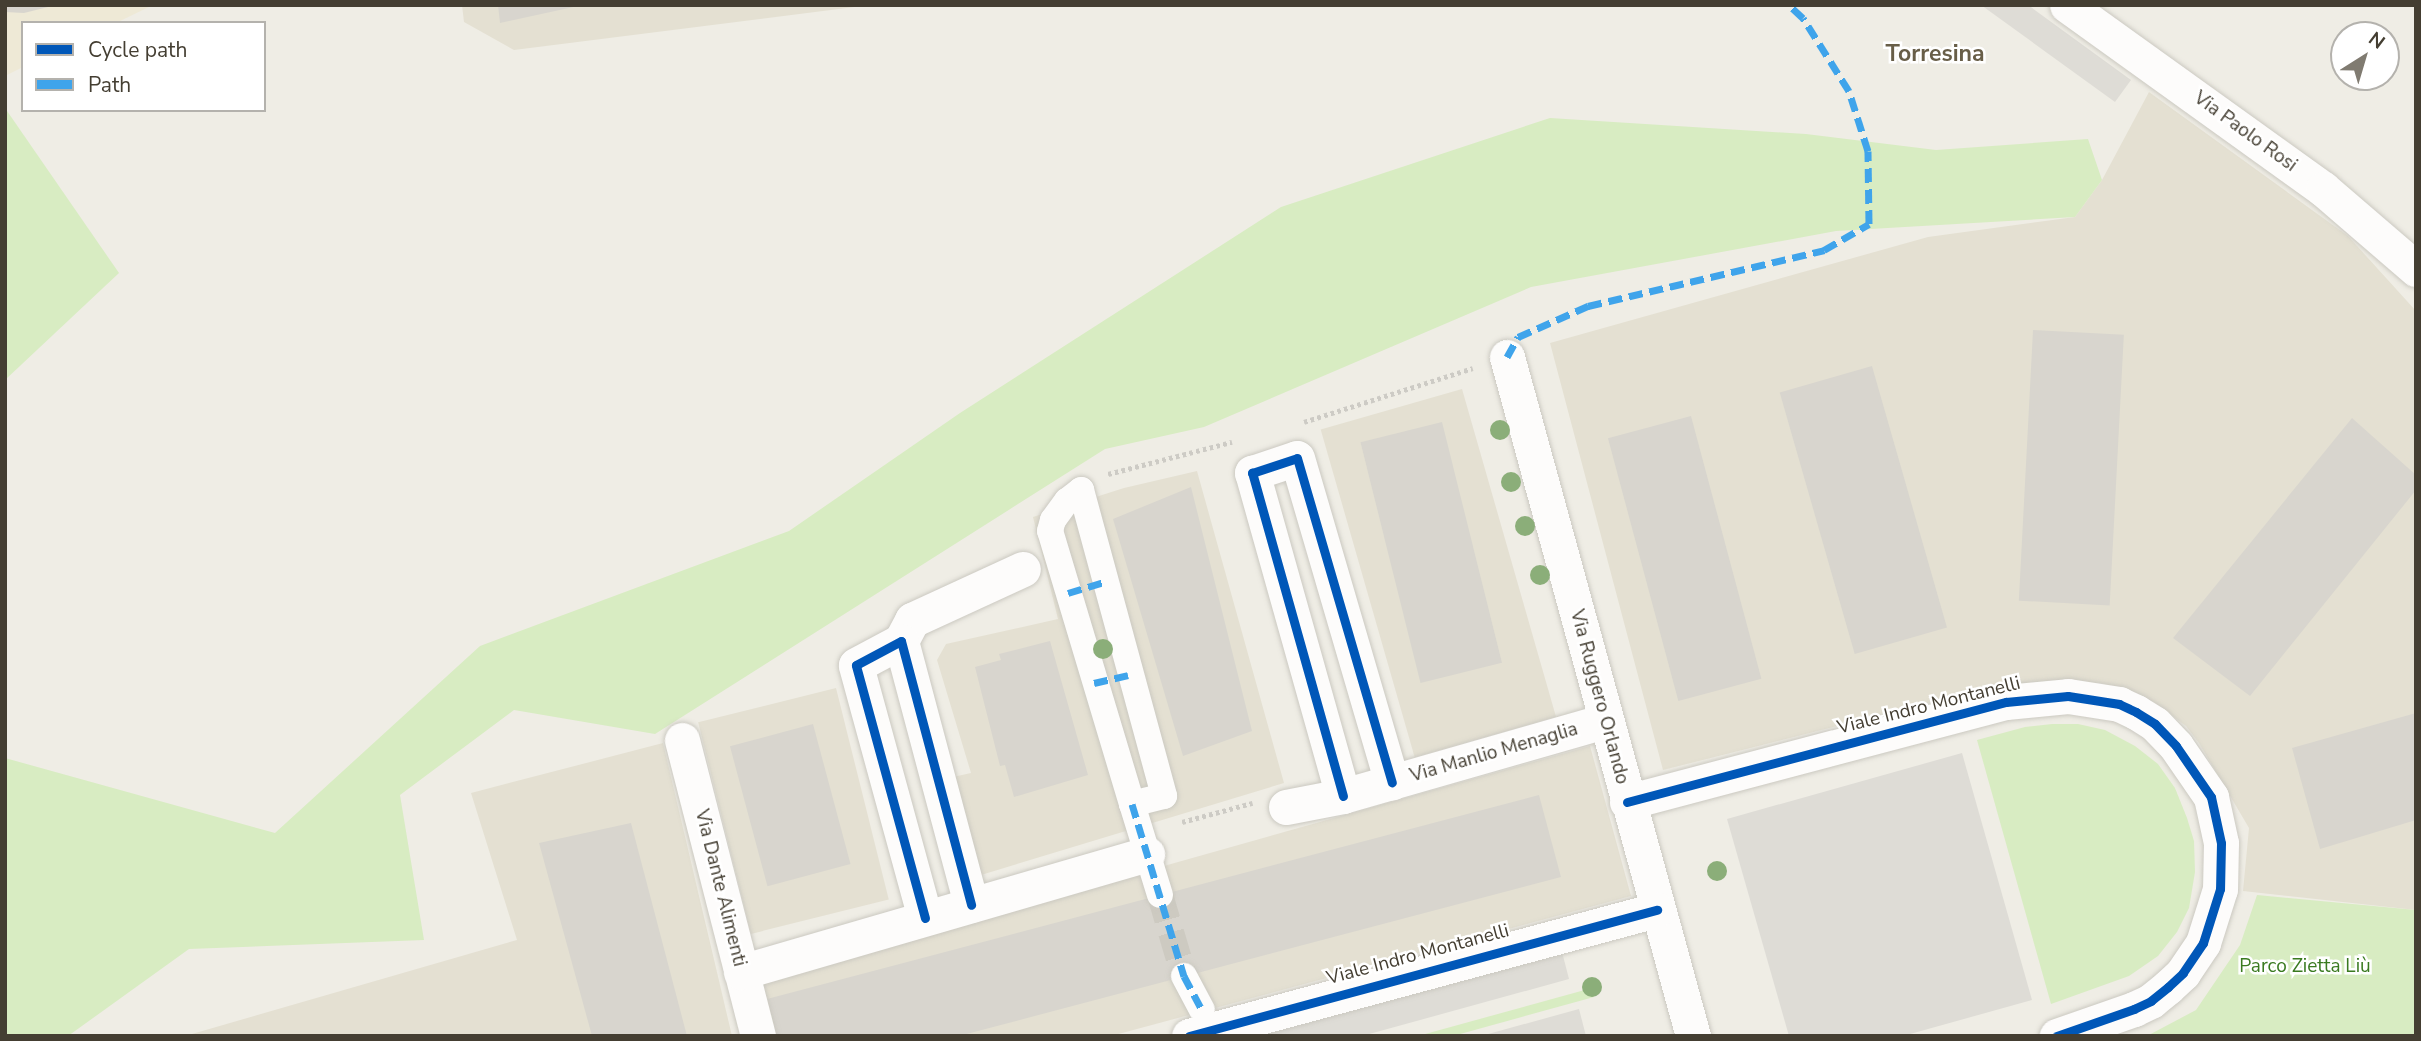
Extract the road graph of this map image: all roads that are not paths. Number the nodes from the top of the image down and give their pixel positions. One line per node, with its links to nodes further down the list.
1 (2067, 5): 2 (street, Via Paolo Rosi)
2 (2416, 269)
3 (1507, 357): 10 (street, Via Ruggero Orlando)
4 (1023, 569): 7 (street)
5 (1105, 582): 6 (street); 6 (street); 8 (street)
6 (1068, 593): 9 (street)
7 (901, 641): 19 (street); 21 (street)
8 (1128, 675): 9 (street); 15 (street)
9 (1094, 683): 15 (street)
10 (1605, 721): 12 (street, Via Manlio Menaglia); 14 (street, Via Ruggero Orlando)
11 (682, 740): 22 (street, Via Dante Alimenti)
12 (1392, 782): 13 (street, Via Manlio Menaglia); 13 (street)
13 (1343, 796): 16 (street, Via Manlio Menaglia)
14 (1627, 802): 20 (street, Via Ruggero Orlando); 27 (street, Viale Indro Montanelli)
15 (1132, 804): 17 (street)
16 (1286, 807)
17 (1144, 843): 18 (street); 19 (street)
18 (1160, 895)
19 (971, 905): 21 (street)
20 (1657, 910): 24 (street, Viale Indro Montanelli); 25 (street, Via Ruggero Orlando)
21 (925, 918): 22 (street)
22 (741, 972): 26 (street, Via Dante Alimenti)
23 (1184, 976): 24 (street)
24 (1196, 1023)
25 (1681, 1033)
26 (758, 1036)
27 (2057, 1036)

